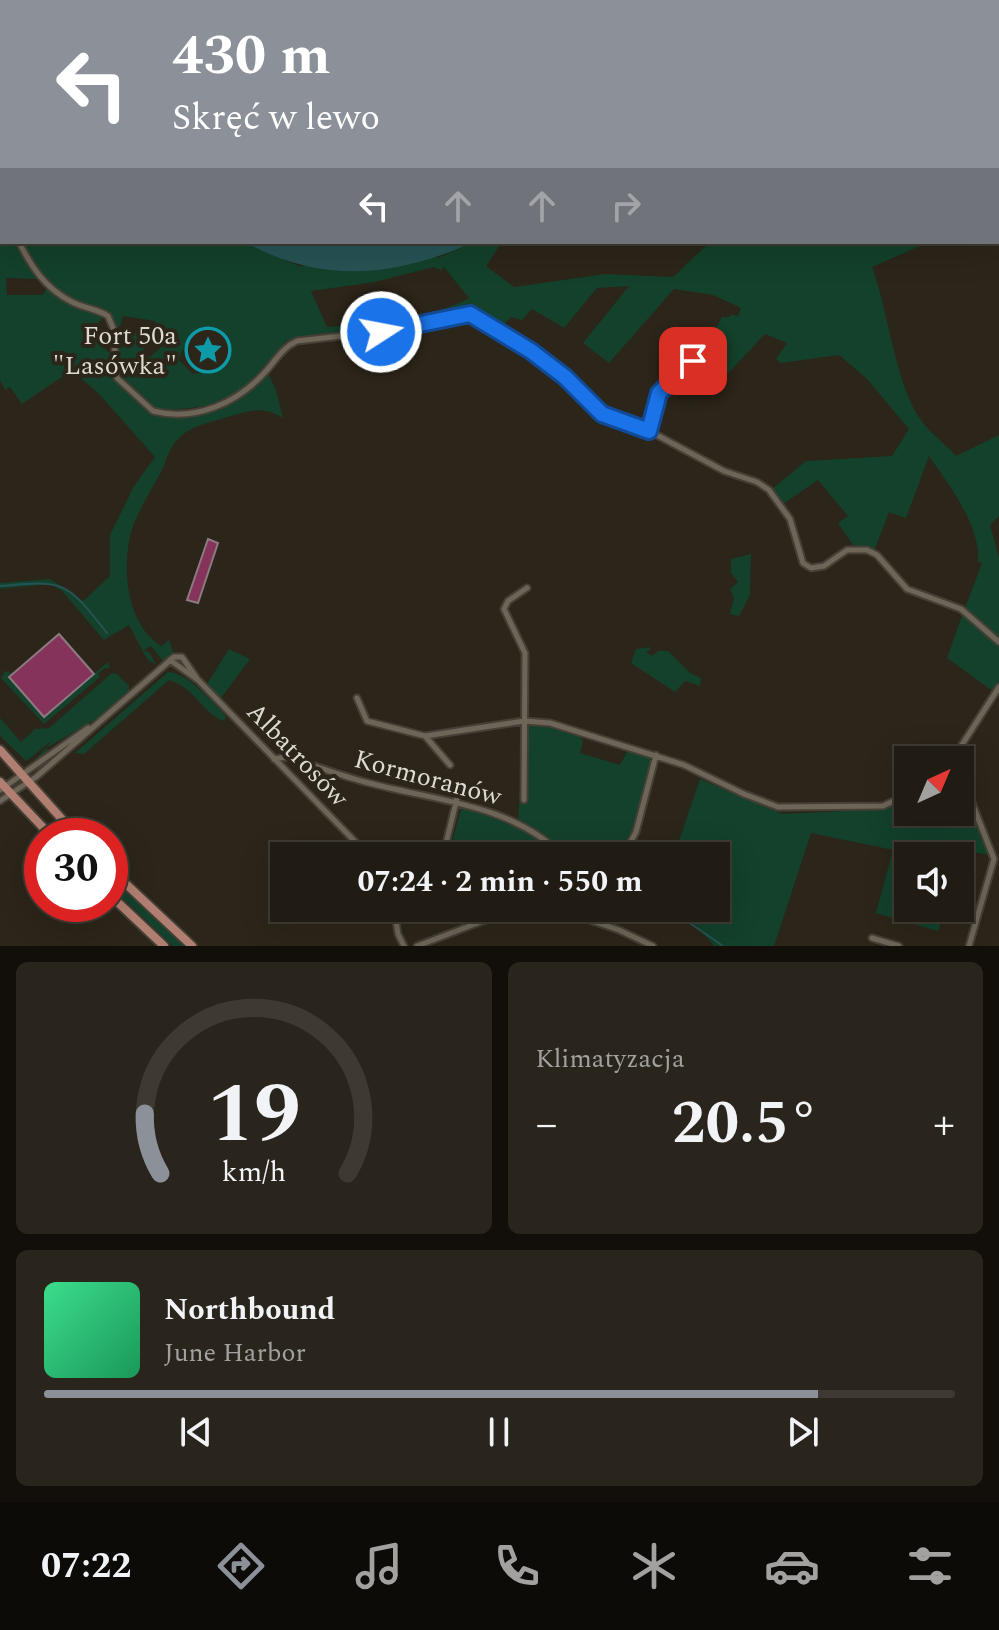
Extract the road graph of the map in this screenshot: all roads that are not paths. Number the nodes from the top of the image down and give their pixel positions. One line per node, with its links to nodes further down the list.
1 (20, 244): 3 (street)
2 (693, 361): 3 (street)
3 (649, 431): 5 (street)
4 (527, 588): 8 (street)
5 (999, 642)
6 (999, 687): 10 (street)
7 (357, 698): 9 (street)
8 (524, 721): 9 (street); 12 (street); 18 (street)
9 (425, 736): 14 (street)
10 (962, 746)
11 (0, 750): 15 (main road)
12 (656, 755): 20 (street); 27 (street)
13 (274, 759): 15 (street, Albatrosów); 17 (street, Kormoranów); 24 (street, Albatrosów)
14 (450, 765)
15 (26, 780): 16 (street, Albatrosów); 23 (main road)
16 (4, 789): 19 (street, Albatrosów); 22 (main road)
17 (458, 800): 25 (street); 26 (street, Kormoranów)
18 (524, 800)
19 (0, 801)
20 (894, 801)
21 (974, 808): 40 (street)
22 (33, 818)
23 (61, 818)
24 (355, 842)
25 (447, 842)
26 (548, 842)
27 (631, 842)
28 (128, 887): 35 (main road)
29 (128, 912): 34 (main road)
30 (396, 922): 36 (street)
31 (480, 922): 37 (street)
32 (594, 922): 38 (street)
33 (872, 938): 39 (street)
34 (164, 946)
35 (192, 946)
36 (404, 946)
37 (417, 946)
38 (653, 946)
39 (899, 946)
40 (969, 946)

